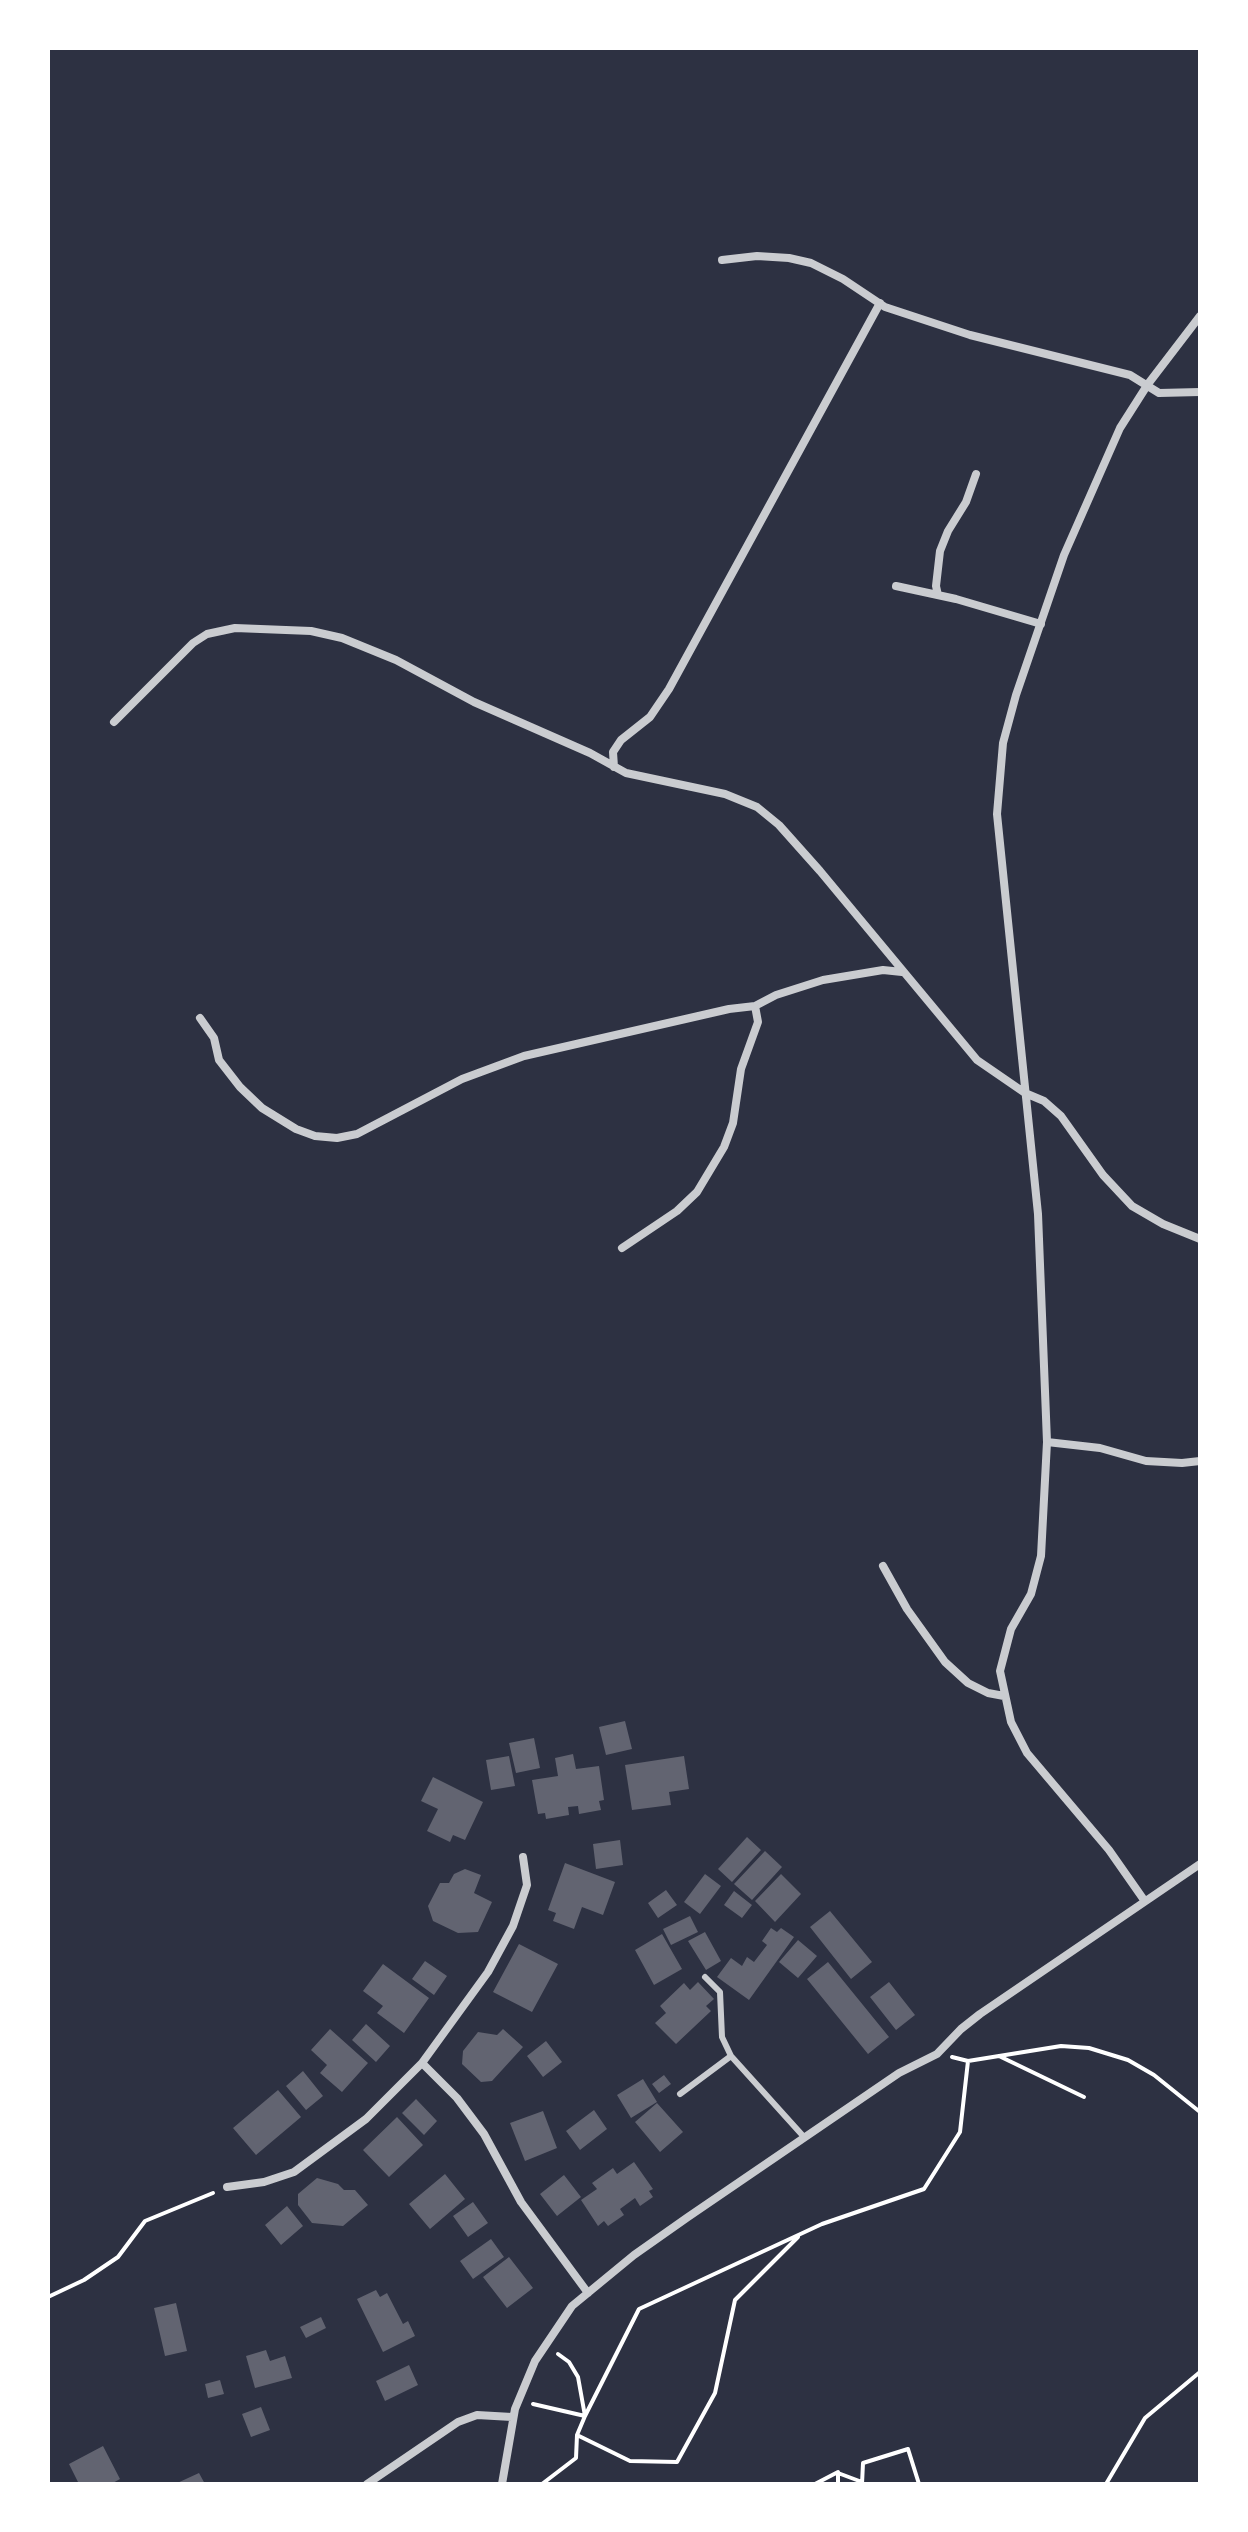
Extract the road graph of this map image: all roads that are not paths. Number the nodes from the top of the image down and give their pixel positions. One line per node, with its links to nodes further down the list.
1 (722, 260): 2 (street)
2 (880, 303): 4 (street); 11 (street)
3 (1200, 316): 4 (street)
4 (1148, 384): 5 (street); 9 (street)
5 (1200, 392)
6 (976, 474): 8 (street)
7 (896, 586): 8 (street)
8 (938, 595): 9 (street)
9 (1041, 624): 15 (street)
10 (114, 722): 11 (street)
11 (614, 767): 12 (street)
12 (902, 972): 13 (street); 15 (street)
13 (755, 1006): 14 (street); 17 (street)
14 (200, 1018)
15 (1025, 1093): 16 (street); 18 (street)
16 (1200, 1239)
17 (622, 1248)
18 (1047, 1442): 19 (street); 21 (street)
19 (1200, 1461)
20 (883, 1566): 21 (street)
21 (1004, 1696): 24 (street)
22 (523, 1857): 27 (street)
23 (1200, 1864): 24 (street)
24 (1144, 1900): 29 (street)
25 (705, 1977): 26 (lane)
26 (731, 2056): 28 (lane); 29 (lane)
27 (422, 2063): 30 (street); 31 (street)
28 (680, 2094)
29 (804, 2137): 31 (street)
30 (227, 2187)
31 (588, 2293): 32 (street)
32 (514, 2413): 33 (street); 34 (street)
33 (367, 2484)
34 (502, 2484)

